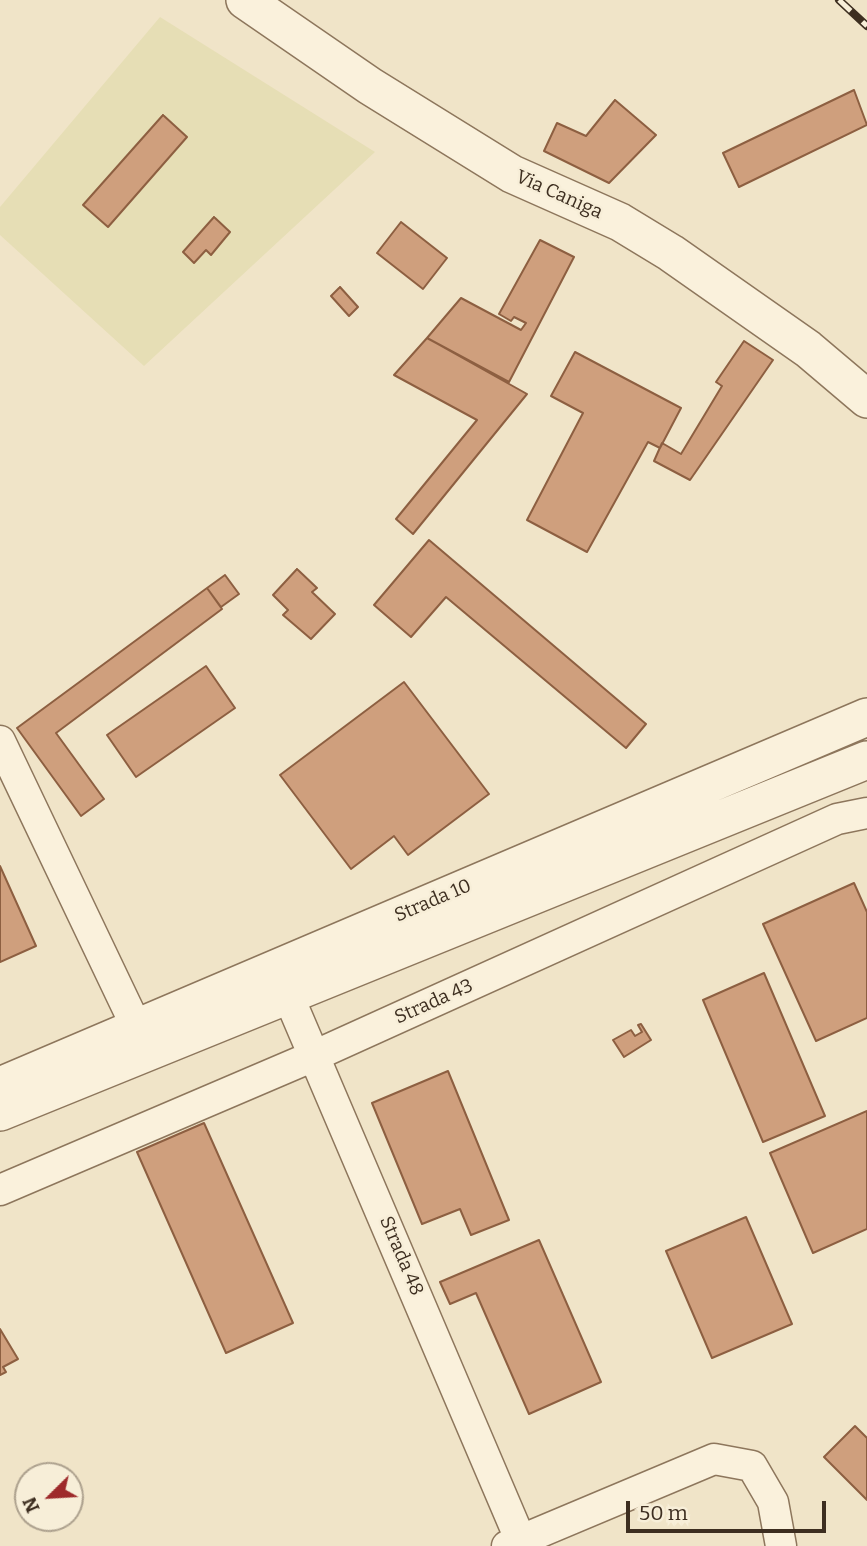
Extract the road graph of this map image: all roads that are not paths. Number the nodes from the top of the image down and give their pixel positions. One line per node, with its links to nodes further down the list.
1 (245, 0): 2 (street, Via Caniga)
2 (867, 399)
3 (867, 717): 7 (street, Strada 10)
4 (0, 741): 8 (street)
5 (867, 760): 7 (street, Strada 10)
6 (867, 813): 9 (street, Strada 43)
7 (283, 982): 8 (street, Strada 10); 9 (street, Strada 48); 11 (street, Strada 10)
8 (136, 1026): 10 (street, Strada 10)
9 (316, 1055): 12 (street, Strada 43); 13 (street, Strada 48)
10 (0, 1086)
11 (0, 1112)
12 (0, 1190)
13 (517, 1544): 14 (street)
14 (781, 1546)

